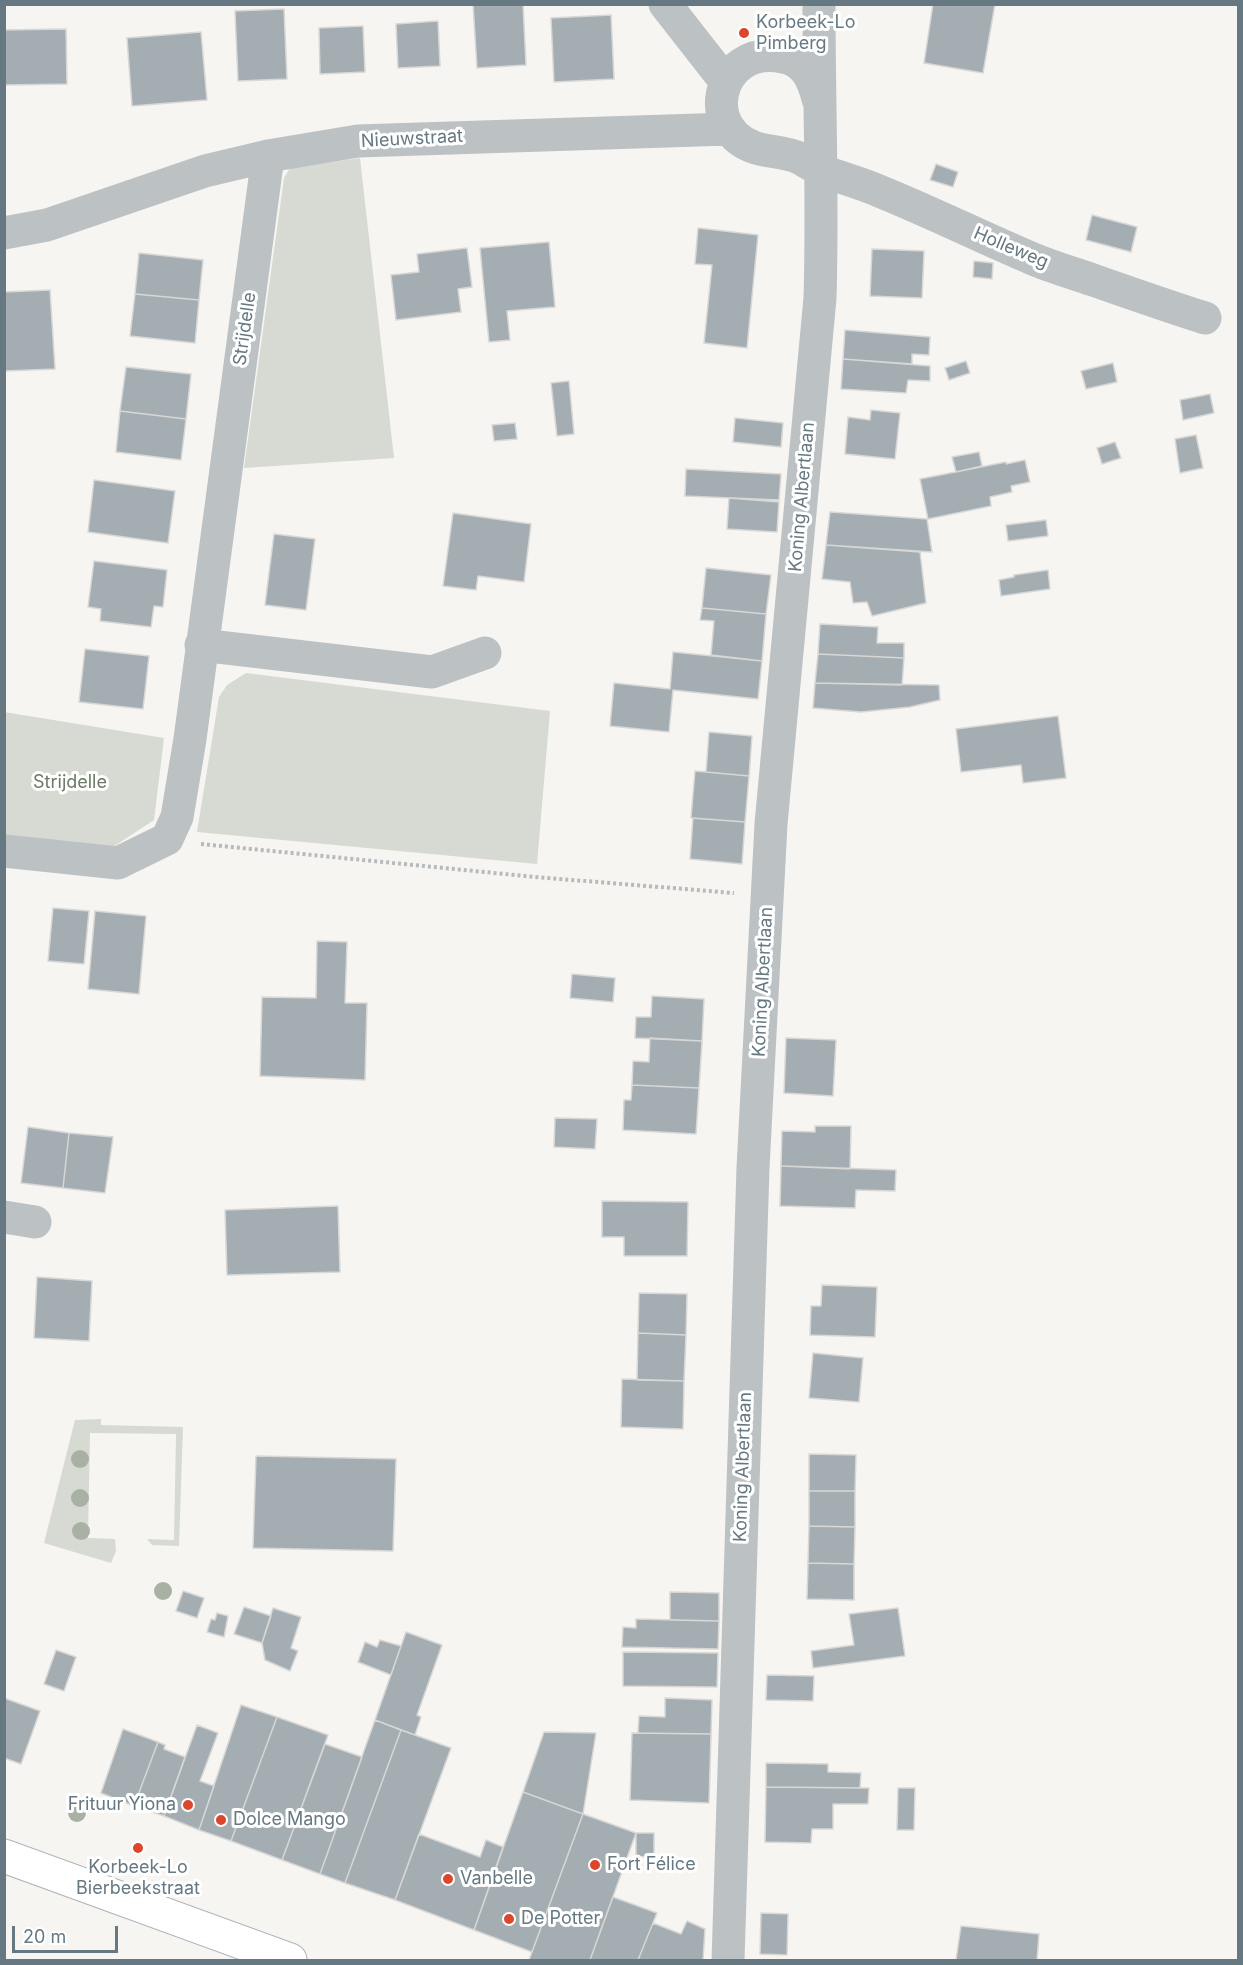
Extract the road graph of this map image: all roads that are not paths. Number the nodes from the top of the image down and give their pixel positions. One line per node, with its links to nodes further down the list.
1 (664, 4): 3 (street)
2 (819, 4): 4 (street, Koning Albertlaan)
3 (726, 82): 4 (street); 5 (street)
4 (819, 101): 7 (street, Koning Albertlaan)
5 (729, 129): 6 (street, Nieuwstraat); 7 (street)
6 (268, 156): 8 (street, Nieuwstraat); 10 (street, Strijdelle)
7 (820, 170): 9 (street, Holleweg); 15 (street, Koning Albertlaan)
8 (4, 233)
9 (1204, 318)
10 (201, 645): 11 (street); 12 (street, Strijdelle)
11 (485, 653)
12 (4, 851)
13 (4, 1856): 14 (main road)
14 (290, 1960)
15 (728, 1960)

